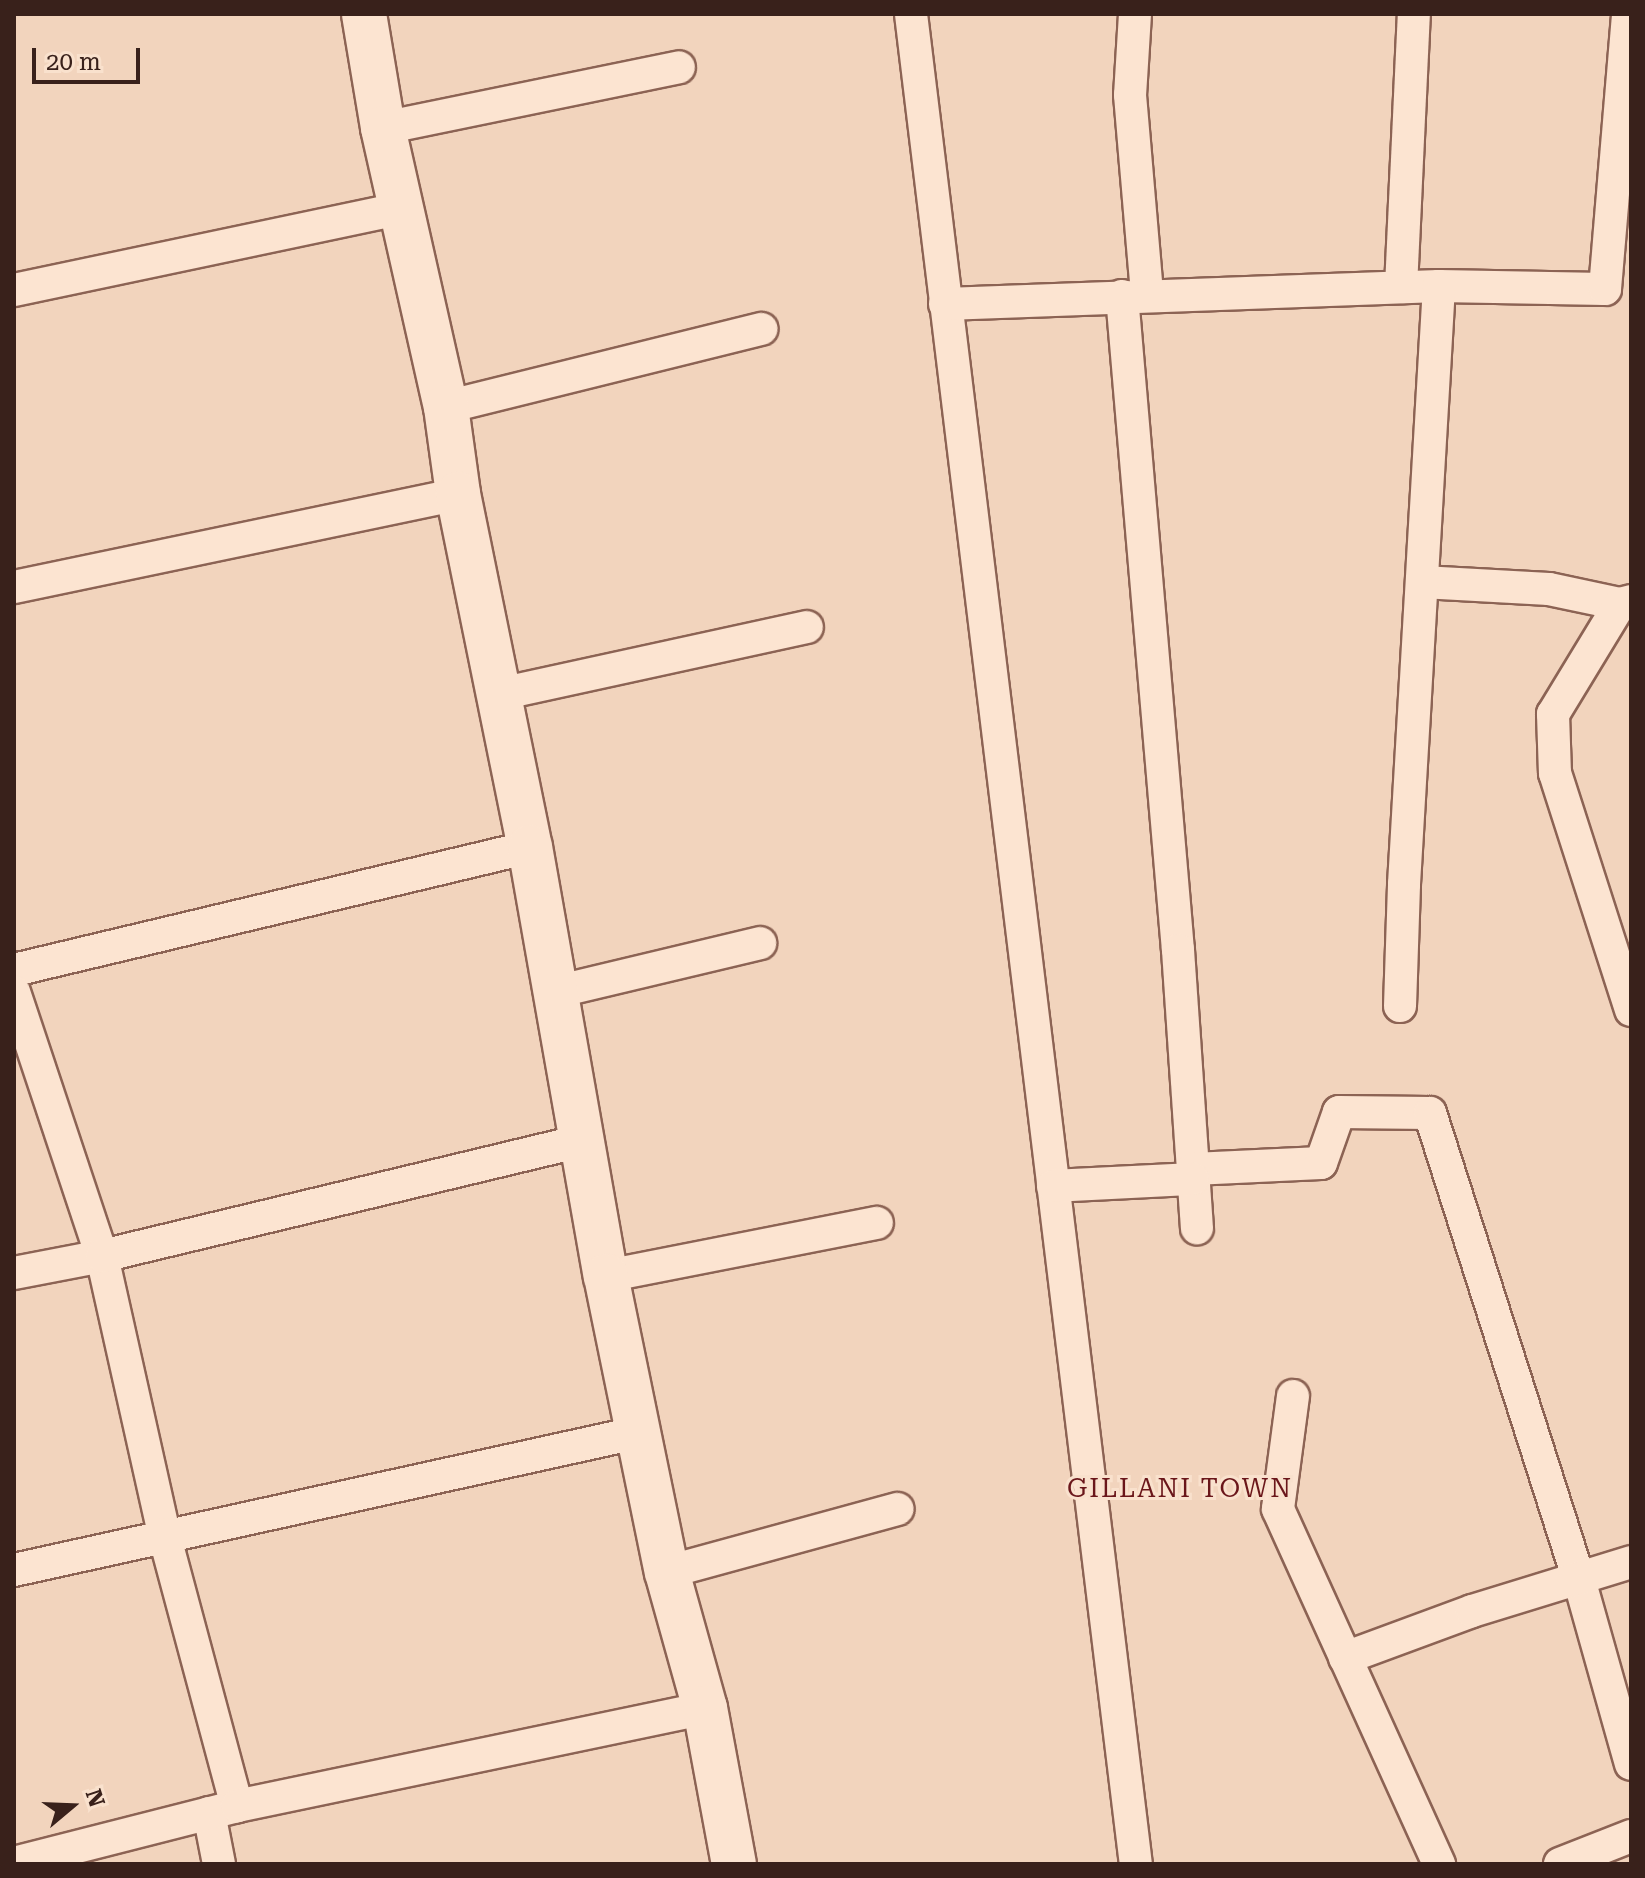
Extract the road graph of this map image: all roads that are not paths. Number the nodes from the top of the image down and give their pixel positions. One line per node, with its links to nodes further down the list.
1 (364, 14): 7 (street)
2 (911, 14): 13 (street)
3 (1135, 14): 12 (street)
4 (1414, 14): 10 (street)
5 (1628, 34): 9 (street)
6 (679, 67): 7 (street)
7 (383, 128): 8 (street)
8 (402, 208): 11 (street); 15 (street)
9 (1439, 286): 10 (street); 17 (street)
10 (1401, 287): 12 (street)
11 (14, 290)
12 (1134, 296): 13 (street); 30 (street)
13 (945, 304): 31 (street)
14 (762, 329): 15 (street)
15 (446, 407): 16 (street)
16 (458, 494): 18 (street); 21 (street)
17 (1422, 582): 19 (street); 27 (street)
18 (14, 587)
19 (1626, 602): 28 (street)
20 (807, 627): 21 (street)
21 (500, 694): 22 (street)
22 (530, 847): 24 (street); 26 (street)
23 (760, 943): 26 (street)
24 (14, 970)
25 (14, 992): 34 (street)
26 (555, 992): 29 (street)
27 (1400, 1006)
28 (1631, 1010)
29 (585, 1140): 34 (street); 36 (street)
30 (1193, 1174): 31 (street); 33 (street); 44 (street)
31 (1053, 1186): 53 (street)
32 (877, 1223): 36 (street)
33 (1197, 1228)
34 (102, 1256): 35 (street); 40 (street)
35 (14, 1273)
36 (606, 1276): 38 (street)
37 (1293, 1396): 45 (street)
38 (640, 1432): 40 (street); 43 (street)
39 (898, 1509): 43 (street)
40 (164, 1534): 42 (street); 48 (street)
41 (1631, 1562): 44 (street)
42 (14, 1570)
43 (667, 1572): 46 (street)
44 (1579, 1579): 45 (street); 47 (street)
45 (1345, 1658): 54 (street)
46 (705, 1708): 48 (street); 52 (street)
47 (1631, 1764)
48 (223, 1809): 50 (street); 51 (street)
49 (1631, 1836): 55 (street)
50 (14, 1863)
51 (219, 1864)
52 (734, 1864)
53 (1136, 1864)
54 (1439, 1864)
55 (1560, 1864)

